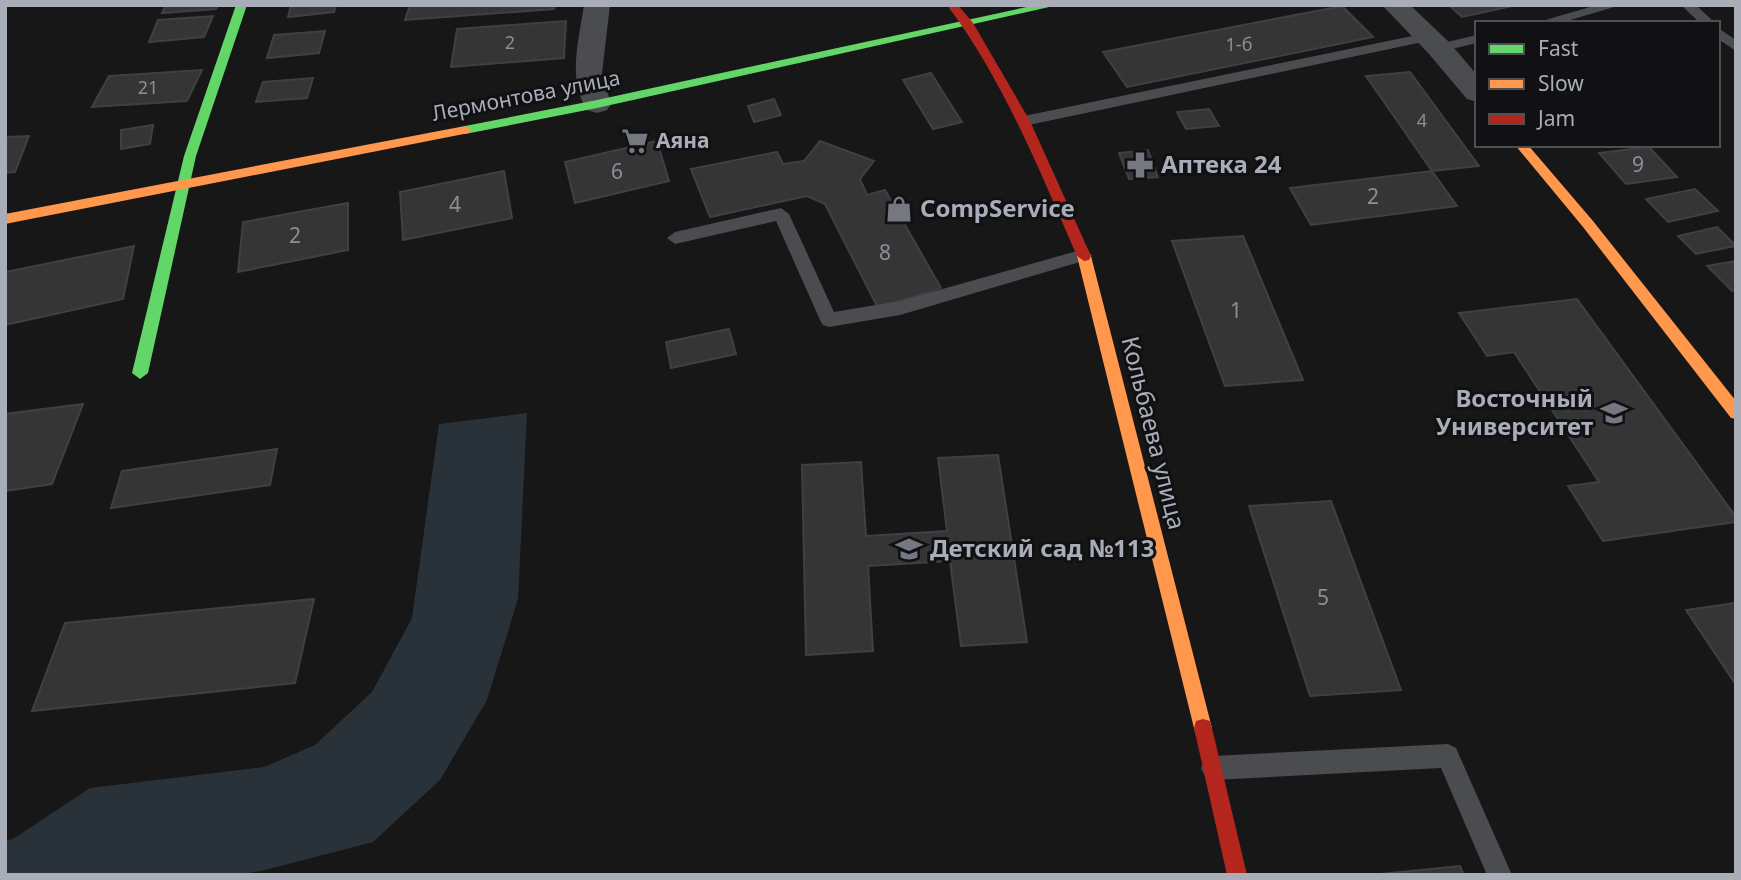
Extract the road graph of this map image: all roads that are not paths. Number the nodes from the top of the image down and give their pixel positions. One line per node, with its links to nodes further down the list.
1 (242, 5): 19 (main road)
2 (597, 5): 16 (street)
3 (952, 5): 10 (main road, Кольбаева улица)
4 (1053, 5): 10 (main road, Лермонтова улица)
5 (1395, 5): 13 (street)
6 (1614, 5): 8 (lane)
7 (1688, 5): 9 (lane)
8 (1550, 21)
9 (1706, 21)
10 (967, 23): 16 (main road, Лермонтова улица); 17 (main road, Кольбаева улица)
11 (1720, 34): 14 (lane)
12 (1475, 39): 13 (lane)
13 (1433, 42): 15 (street); 17 (lane)
14 (1736, 47)
15 (1475, 91)
16 (597, 104): 19 (main road, Лермонтова улица)
17 (1024, 121): 22 (main road, Кольбаева улица)
18 (1523, 147): 24 (main road)
19 (184, 184): 20 (main road, Лермонтова улица); 23 (main road)
20 (5, 219)
21 (674, 238): 22 (lane)
22 (1084, 255): 25 (main road, Кольбаева улица)
23 (140, 373)
24 (1736, 413)
25 (1213, 768): 26 (main road, Кольбаева улица); 27 (lane)
26 (1237, 875)
27 (1500, 875)

